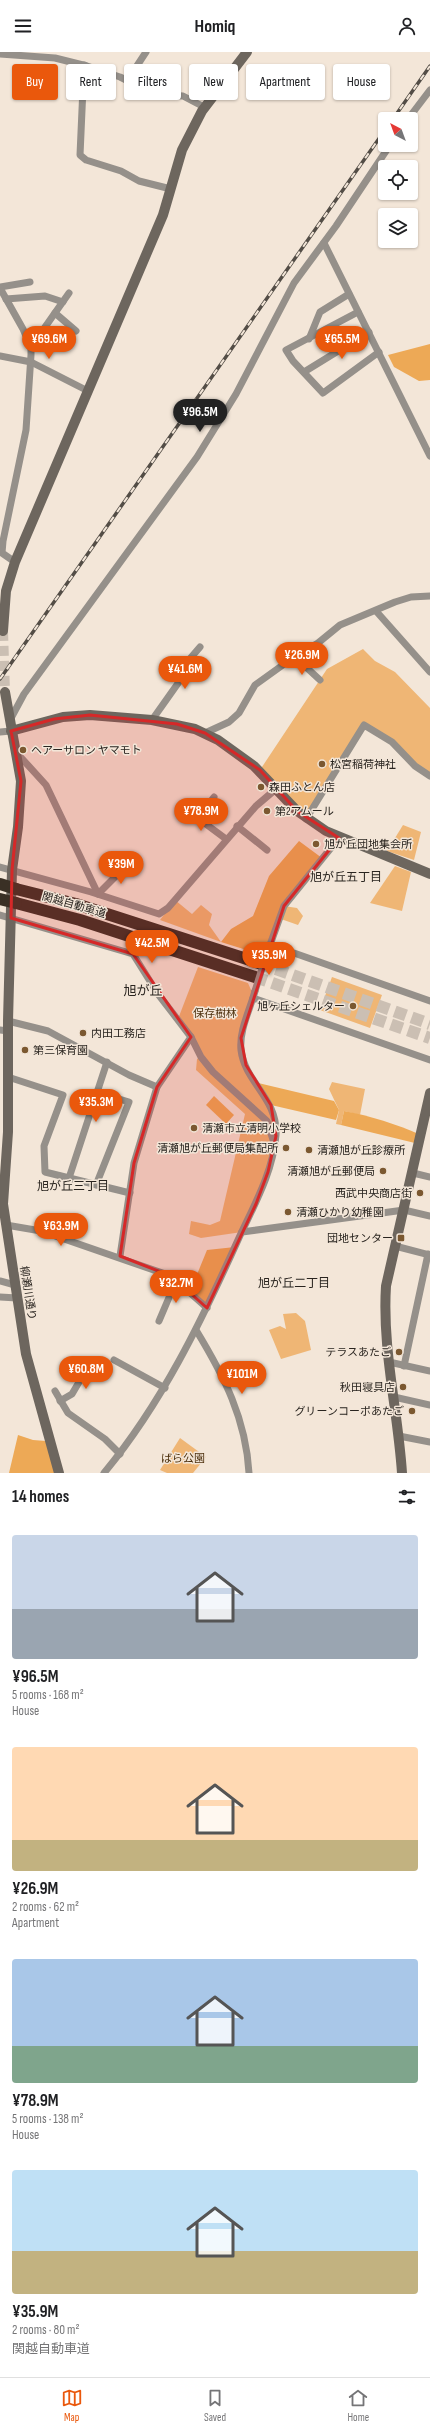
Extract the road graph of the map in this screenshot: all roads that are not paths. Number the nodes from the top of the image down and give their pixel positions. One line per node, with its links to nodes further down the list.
1 (146, 52): 5 (street)
2 (246, 52): 11 (street)
3 (0, 54): 4 (street)
4 (80, 64)
5 (139, 64)
6 (430, 90): 8 (street)
7 (181, 96): 11 (street)
8 (423, 99): 10 (street); 12 (street)
9 (82, 100): 14 (street)
10 (430, 104)
11 (204, 107): 14 (street)
12 (413, 112)
13 (385, 152): 15 (street)
14 (170, 189): 32 (street)
15 (324, 243): 19 (street); 43 (street)
16 (30, 282): 17 (street)
17 (0, 287): 20 (street)
18 (69, 294): 21 (street)
19 (349, 294): 22 (street); 26 (street)
20 (6, 299): 21 (street); 27 (street)
21 (63, 302): 23 (street)
22 (358, 312): 25 (street); 26 (street)
23 (55, 313): 24 (street); 27 (street)
24 (76, 331)
25 (369, 332): 28 (street); 31 (street)
26 (309, 339): 31 (street)
27 (31, 347): 30 (street)
28 (379, 352): 31 (street); 33 (street)
29 (0, 356): 30 (street)
30 (31, 362): 32 (street); 34 (street)
31 (304, 372)
32 (88, 391): 34 (street)
33 (430, 456)
34 (15, 562): 37 (street)
35 (430, 596): 36 (street)
36 (376, 611): 39 (street); 40 (street)
37 (2, 632)
38 (200, 647): 44 (street)
39 (295, 658): 41 (street); 47 (street)
40 (430, 672)
41 (320, 680)
42 (5, 692): 43 (street, 柳瀬川通り)
43 (10, 720): 45 (street, 柳瀬川通り)
44 (152, 720): 45 (street); 47 (street)
45 (11, 731): 46 (street); 48 (street, 柳瀬川通り)
46 (0, 732)
47 (205, 732): 50 (street)
48 (15, 751): 61 (street, 柳瀬川通り); 64 (street)
49 (430, 776): 54 (street)
50 (276, 790): 54 (street); 55 (street)
51 (214, 797): 53 (street)
52 (187, 810): 53 (street)
53 (198, 818): 57 (street)
54 (306, 819): 56 (street)
55 (238, 826): 57 (street); 58 (street)
56 (339, 838): 62 (street); 68 (street)
57 (226, 839): 64 (street)
58 (267, 850)
59 (130, 862): 64 (street)
60 (0, 867): 61 (street)
61 (12, 870): 64 (street); 67 (street, 柳瀬川通り)
62 (430, 874)
63 (0, 884): 69 (highway, 関越自動車道, bridge)
64 (98, 894)
65 (0, 899): 70 (highway, 関越自動車道, bridge)
66 (0, 915): 67 (street)
67 (11, 918): 73 (street, 柳瀬川通り); 74 (street)
68 (269, 946): 69 (street); 72 (street)
69 (262, 959): 71 (street, bridge)
70 (255, 977)
71 (254, 995): 75 (street); 81 (street)
72 (430, 1001)
73 (5, 1028): 76 (street); 77 (street, 柳瀬川通り)
74 (191, 1037): 78 (street); 81 (street)
75 (430, 1060)
76 (107, 1062): 78 (street); 79 (street)
77 (8, 1077): 82 (street, 柳瀬川通り); 85 (street)
78 (157, 1087): 87 (street)
79 (96, 1092): 85 (street); 86 (street)
80 (430, 1093): 83 (street)
81 (274, 1146): 91 (street)
82 (4, 1148): 90 (street, 柳瀬川通り)
83 (412, 1173): 84 (street); 88 (street)
84 (430, 1177)
85 (69, 1178): 86 (street)
86 (96, 1185): 87 (street)
87 (130, 1193): 94 (street)
88 (404, 1210): 89 (street); 91 (street); 92 (street)
89 (430, 1216)
90 (6, 1225): 94 (street); 97 (street, 柳瀬川通り)
91 (242, 1232): 100 (street)
92 (395, 1246): 93 (street); 105 (street)
93 (429, 1254): 106 (street)
94 (120, 1256): 95 (street)
95 (176, 1280): 100 (street); 101 (street)
96 (0, 1281): 97 (street)
97 (15, 1285): 99 (street, 柳瀬川通り)
98 (0, 1297): 99 (street)
99 (17, 1298): 116 (street, 柳瀬川通り)
100 (207, 1308): 102 (street)
101 (159, 1321)
102 (196, 1330): 108 (street); 118 (street)
103 (92, 1360): 111 (street)
104 (114, 1360): 108 (street)
105 (389, 1362): 106 (street); 110 (street)
106 (404, 1366): 107 (street)
107 (430, 1371)
108 (165, 1388): 115 (street)
109 (55, 1392): 111 (street)
110 (394, 1397): 112 (street); 113 (street)
111 (60, 1401): 115 (street)
112 (430, 1405)
113 (399, 1436): 114 (street); 119 (street)
114 (430, 1442)
115 (120, 1454): 117 (street)
116 (60, 1473)
117 (104, 1473)
118 (249, 1473)
119 (402, 1473)

